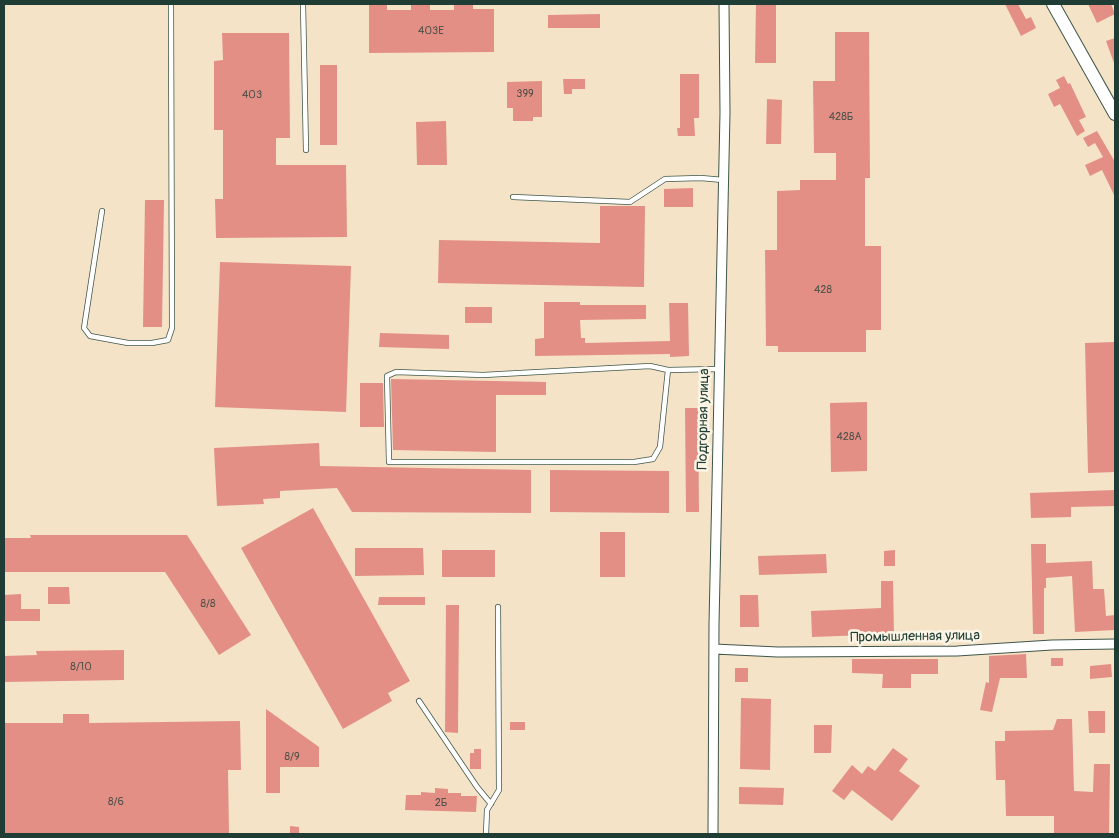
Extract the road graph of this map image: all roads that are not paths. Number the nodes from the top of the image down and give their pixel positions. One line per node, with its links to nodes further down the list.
1 (171, 4): 9 (lane)
2 (303, 4): 6 (lane)
3 (724, 4): 7 (street, Подгорная улица)
4 (1053, 4): 5 (street)
5 (1115, 114)
6 (306, 150)
7 (723, 180): 8 (lane); 10 (street, Подгорная улица)
8 (513, 198)
9 (102, 211)
10 (719, 369): 11 (lane); 14 (street, Подгорная улица)
11 (668, 370): 11 (lane)
12 (498, 607): 16 (lane)
13 (1115, 644): 14 (street, Промышленная улица)
14 (714, 649): 18 (street, Подгорная улица)
15 (419, 701): 16 (lane)
16 (491, 804): 17 (lane)
17 (486, 834)
18 (713, 834)

